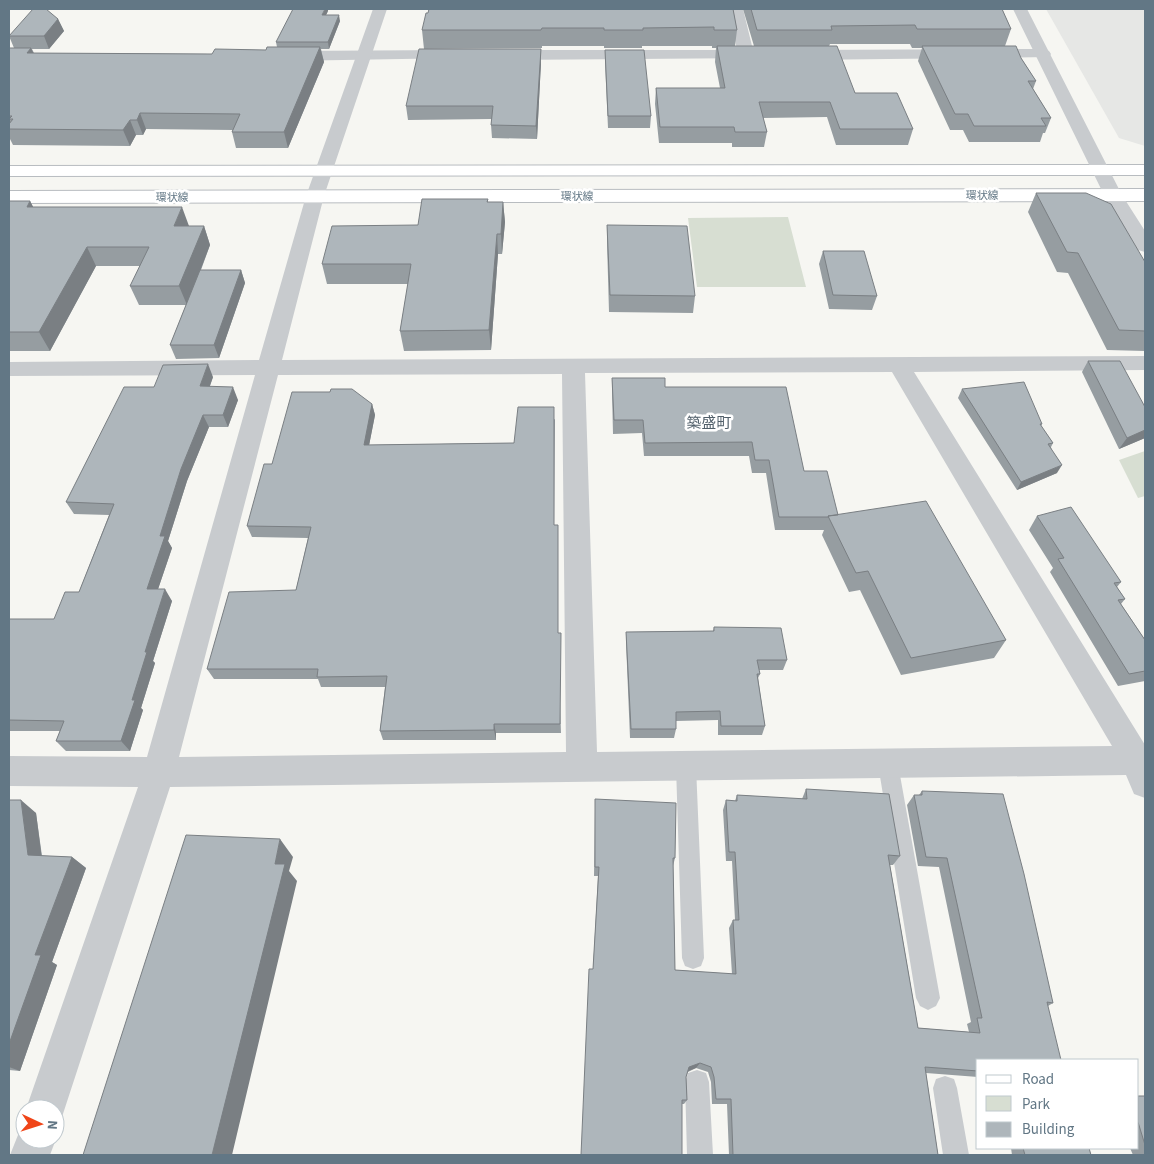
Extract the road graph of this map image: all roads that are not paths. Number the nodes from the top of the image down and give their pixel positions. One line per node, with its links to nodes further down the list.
1 (380, 9): 11 (street)
2 (736, 9): 7 (street)
3 (1020, 9): 4 (street)
4 (1043, 54): 9 (street); 12 (street)
5 (472, 55): 11 (street)
6 (491, 55): 7 (street)
7 (746, 55): 8 (street)
8 (766, 55)
9 (786, 55)
10 (265, 56): 11 (street)
11 (364, 56): 15 (street)
12 (1101, 170): 13 (main road, 環状線); 15 (main road, 環状線); 16 (street)
13 (1145, 170)
14 (9, 171): 15 (main road, 環状線)
15 (318, 183): 16 (main road, 環状線); 18 (main road, 環状線); 24 (street)
16 (1113, 195): 17 (main road, 環状線); 19 (street)
17 (1145, 195)
18 (9, 197)
19 (1145, 246)
20 (1145, 363): 21 (street)
21 (899, 365): 22 (street); 28 (street)
22 (573, 367): 24 (street); 27 (street)
23 (9, 369): 24 (street)
24 (267, 369): 30 (street)
25 (888, 764): 26 (street); 28 (street); 32 (lane)
26 (686, 766): 27 (street); 31 (lane)
27 (582, 767): 30 (street)
28 (1143, 768)
29 (9, 771): 30 (street)
30 (159, 772): 35 (street)
31 (693, 958)
32 (928, 998)
33 (697, 1082): 36 (lane)
34 (945, 1088): 37 (lane)
35 (49, 1099)
36 (700, 1155)
37 (956, 1155)

